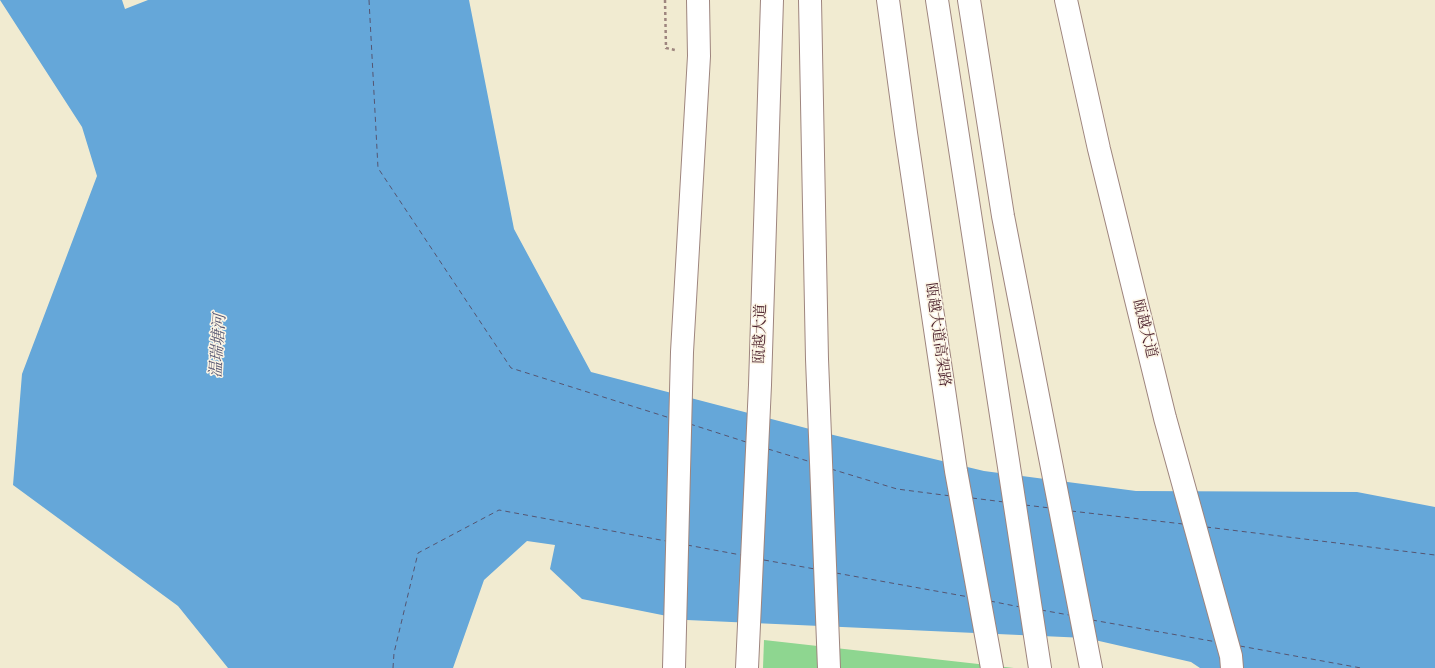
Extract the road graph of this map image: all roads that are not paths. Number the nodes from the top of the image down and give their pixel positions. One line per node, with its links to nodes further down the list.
1 (698, 0): 8 (main road)
2 (772, 0): 9 (main road, 瓯越大道)
3 (810, 0): 11 (main road)
4 (888, 0): 12 (main road, 瓯越大道高架路)
5 (937, 0): 13 (main road)
6 (969, 0): 14 (main road)
7 (1066, 0): 10 (main road, 瓯越大道)
8 (674, 662)
9 (748, 663)
10 (1232, 664)
11 (829, 668)
12 (992, 668)
13 (1040, 668)
14 (1091, 668)

